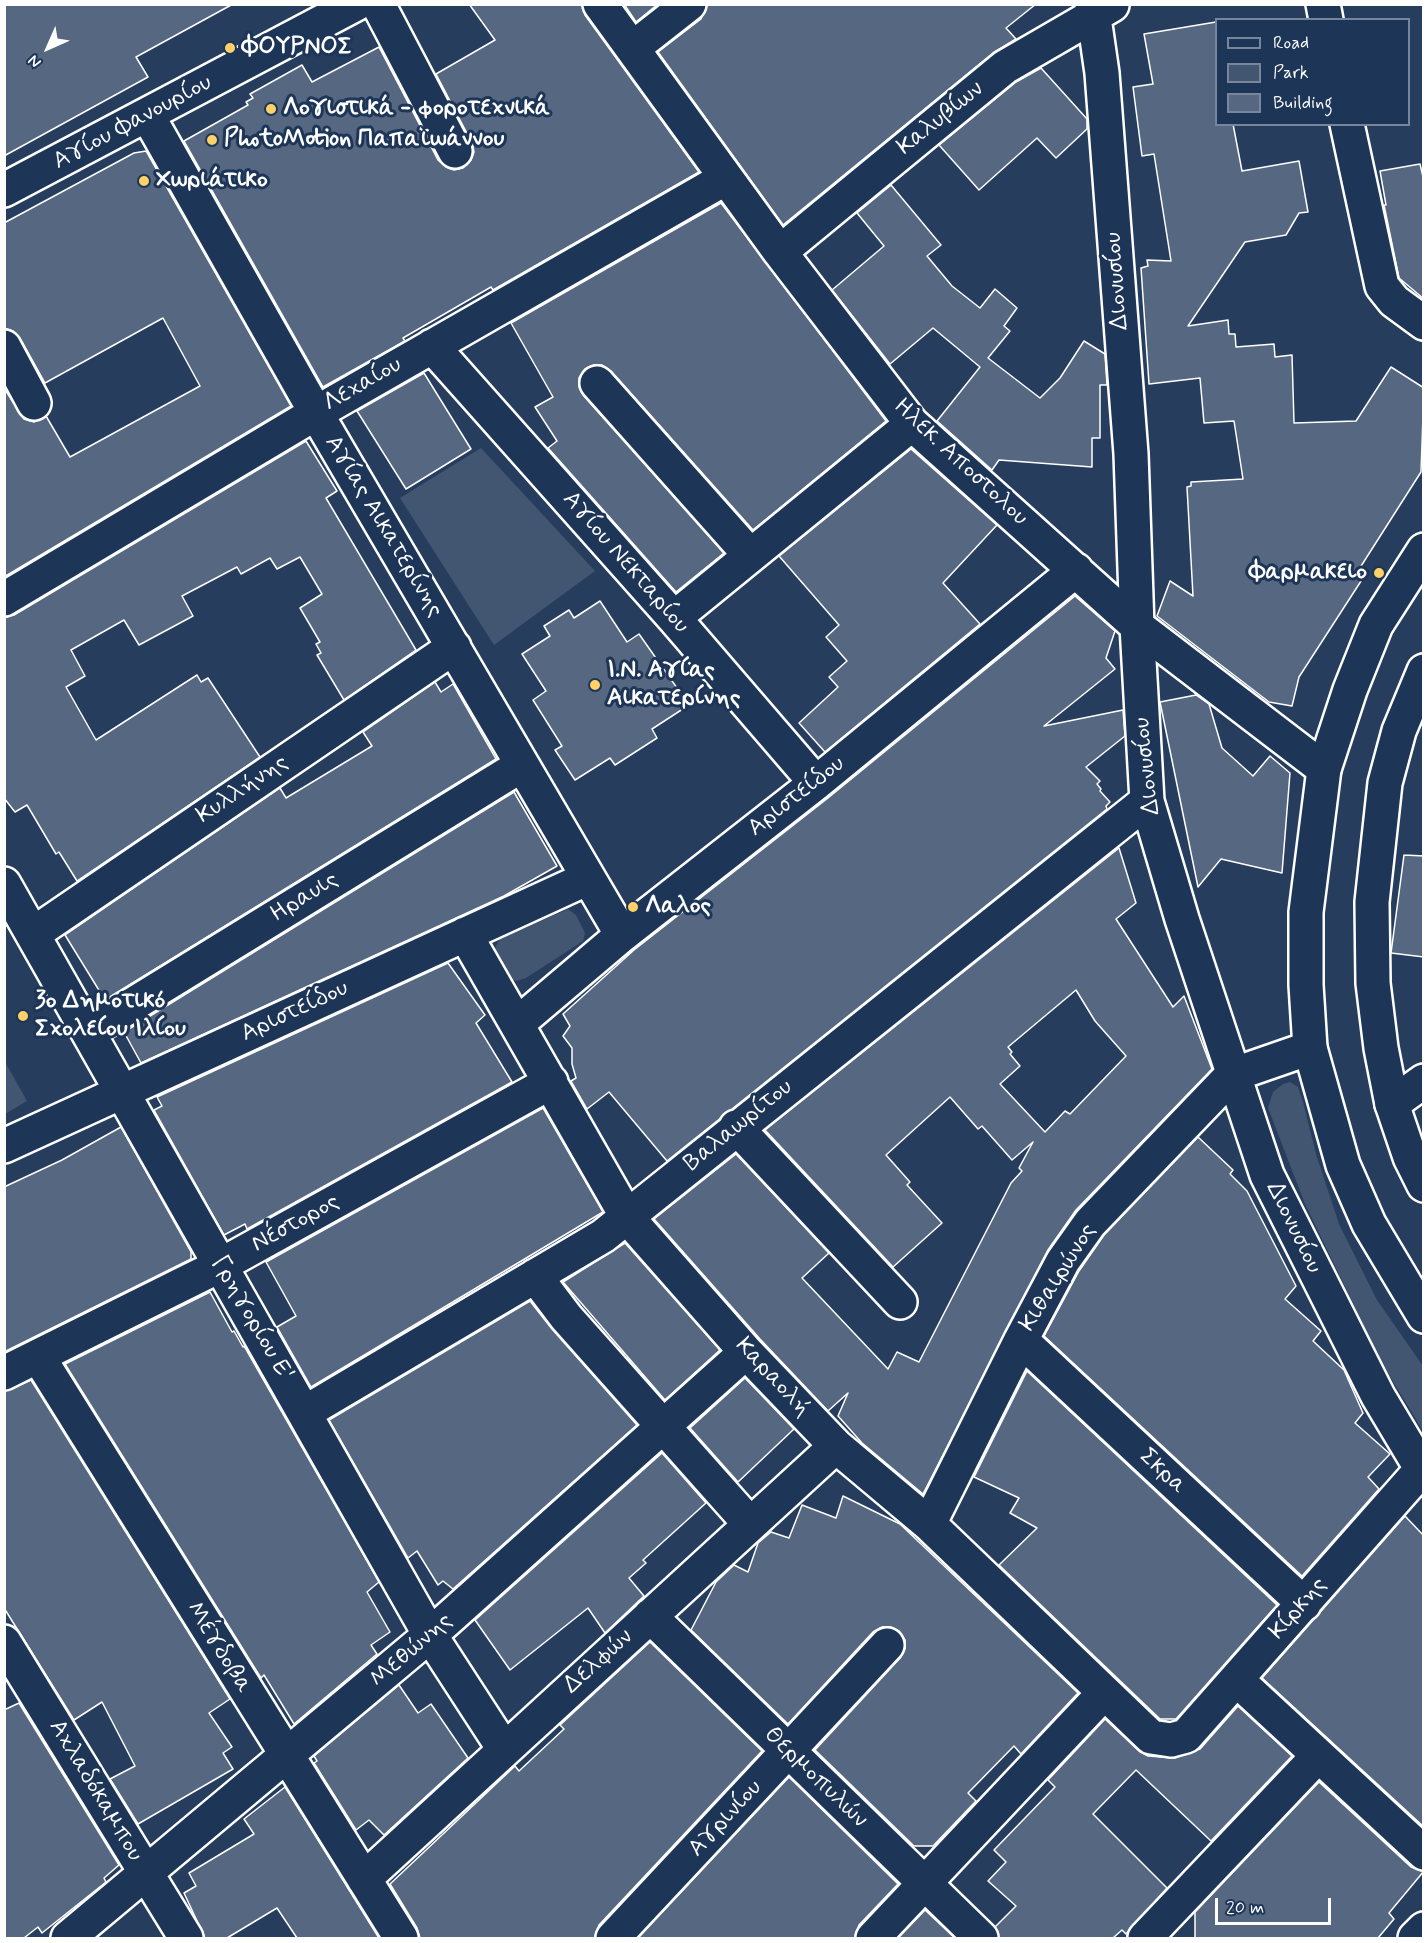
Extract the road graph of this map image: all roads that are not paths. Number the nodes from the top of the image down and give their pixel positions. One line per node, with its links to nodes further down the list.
1 (356, 4): 7 (street, Αγίου Φανουρίου)
2 (378, 4): 9 (street)
3 (600, 4): 6 (street, Ηλεκ. Αποστολου)
4 (689, 4): 6 (street)
5 (1100, 7): 12 (street, Καλυβίων); 25 (street, Διονυσίου)
6 (633, 48): 10 (street, Ηλεκ. Αποστολου)
7 (148, 116): 11 (street, Αγίου Φανουρίου); 18 (street, Αγίας Αικατερίνης)
8 (1347, 126): 13 (street)
9 (455, 151)
10 (726, 178): 12 (street, Ηλεκ. Αποστολου); 14 (street, Λεχαίου)
11 (4, 190)
12 (780, 252): 19 (street, Ηλεκ. Αποστολου)
13 (1424, 323)
14 (432, 346): 18 (street, Λεχαίου); 24 (street, Αγίου Νεκταρίου)
15 (4, 347): 17 (street)
16 (597, 383): 21 (street)
17 (34, 403)
18 (316, 413): 23 (street, Λεχαίου); 26 (street, Αγίας Αικατερίνης)
19 (912, 424): 21 (street); 22 (street, Ηλεκ. Αποστολου)
20 (1424, 550): 29 (street)
21 (750, 555): 24 (street)
22 (1076, 570): 25 (street, Ηλεκ. Αποστολου); 30 (street, Αριστείδου)
23 (4, 599)
24 (674, 618): 30 (street, Αγίου Νεκταρίου)
25 (1137, 626): 29 (street, Ηλεκ. Αποστολου); 31 (street, Διονυσίου)
26 (454, 647): 28 (street, Αγίας Αικατερίνης); 34 (street, Κυλλήνης)
27 (1424, 671): 44 (street)
28 (522, 765): 32 (street, Αγίας Αικατερίνης); 38 (street, Ηραυις)
29 (1324, 769): 39 (street)
30 (816, 783): 36 (street, Αριστείδου)
31 (1148, 801): 40 (street, Διονυσίου); 45 (street, Βαλαωρίτου)
32 (586, 879): 35 (street, Αριστείδου); 36 (street, Αγίας Αικατερίνης)
33 (4, 884): 34 (street, Γρηγορίου Ε')
34 (33, 934): 38 (street, Γρηγορίου Ε')
35 (465, 934): 37 (street, Καραολή); 43 (street, Αριστείδου)
36 (622, 935): 37 (street, Αριστείδου)
37 (517, 1024): 42 (street, Καραολή)
38 (88, 1032): 43 (street, Γρηγορίου Ε')
39 (1310, 1048): 40 (street, Κιθαιρώνος); 52 (street)
40 (1232, 1075): 53 (street, Κιθαιρώνος); 60 (street, Διονυσίου)
41 (1424, 1081): 44 (street)
42 (551, 1082): 48 (street, Καραολή); 49 (street, Νέστορος)
43 (121, 1093): 46 (street, Αριστείδου); 49 (street, Γρηγορίου Ε')
44 (1392, 1104): 47 (street)
45 (736, 1127): 48 (street, Βαλαωρίτου); 51 (street)
46 (4, 1146)
47 (1424, 1185)
48 (627, 1217): 50 (street, Βαλαωρίτου); 54 (street, Καραολή)
49 (220, 1265): 55 (street, Νέστορος); 57 (street, Γρηγορίου Ε')
50 (535, 1276): 57 (street, Βαλαωρίτου); 58 (street)
51 (900, 1302)
52 (1424, 1316)
53 (1021, 1340): 62 (street, Κιθαιρώνος); 63 (street, Σκρα)
54 (746, 1352): 58 (street, Μεθώνης); 59 (street, Καραολή)
55 (38, 1356): 56 (street, Νέστορος); 75 (street, Μέγδοβα)
56 (4, 1373)
57 (304, 1413): 65 (street, Γρηγορίου Ε')
58 (665, 1426): 61 (street); 65 (street, Μεθώνης)
59 (836, 1446): 61 (street, Δελφών); 62 (street, Καραολή)
60 (1422, 1471): 63 (street, Κίρκης)
61 (750, 1524): 64 (street, Δελφών)
62 (929, 1524): 70 (street, Καραολή)
63 (1304, 1604): 68 (street, Κίρκης)
64 (650, 1616): 72 (street, Δελφών); 73 (street, Θερμοπυλών)
65 (430, 1635): 72 (street, Γρηγορίου Ε'); 75 (street, Μεθώνης)
66 (4, 1642): 69 (street, Αχλαδόκαμπου)
67 (887, 1645): 73 (street, Αγρινίου)
68 (1237, 1680): 71 (street, Κίρκης); 74 (street)
69 (16, 1687): 77 (street, Αχλαδόκαμπου)
70 (1104, 1693): 71 (street, Καραολή); 79 (street)
71 (1171, 1740)
72 (504, 1749): 78 (street, Δελφών)
73 (788, 1752): 79 (street, Θερμοπυλών); 84 (street, Αγρινίου)
74 (1318, 1756): 76 (street); 87 (street)
75 (286, 1758): 77 (street, Μεθώνης); 78 (street, Μέγδοβα)
76 (1424, 1853)
77 (146, 1874): 81 (street, Μεθώνης); 82 (street, Αχλαδόκαμπου)
78 (364, 1879): 83 (street, Μέγδοβα)
79 (924, 1884): 85 (street); 86 (street, Θερμοπυλών)
80 (1424, 1929): 88 (street)
81 (68, 1938)
82 (186, 1938)
83 (401, 1938)
84 (613, 1938)
85 (873, 1938)
86 (981, 1938)
87 (1145, 1938)
88 (1415, 1938)

